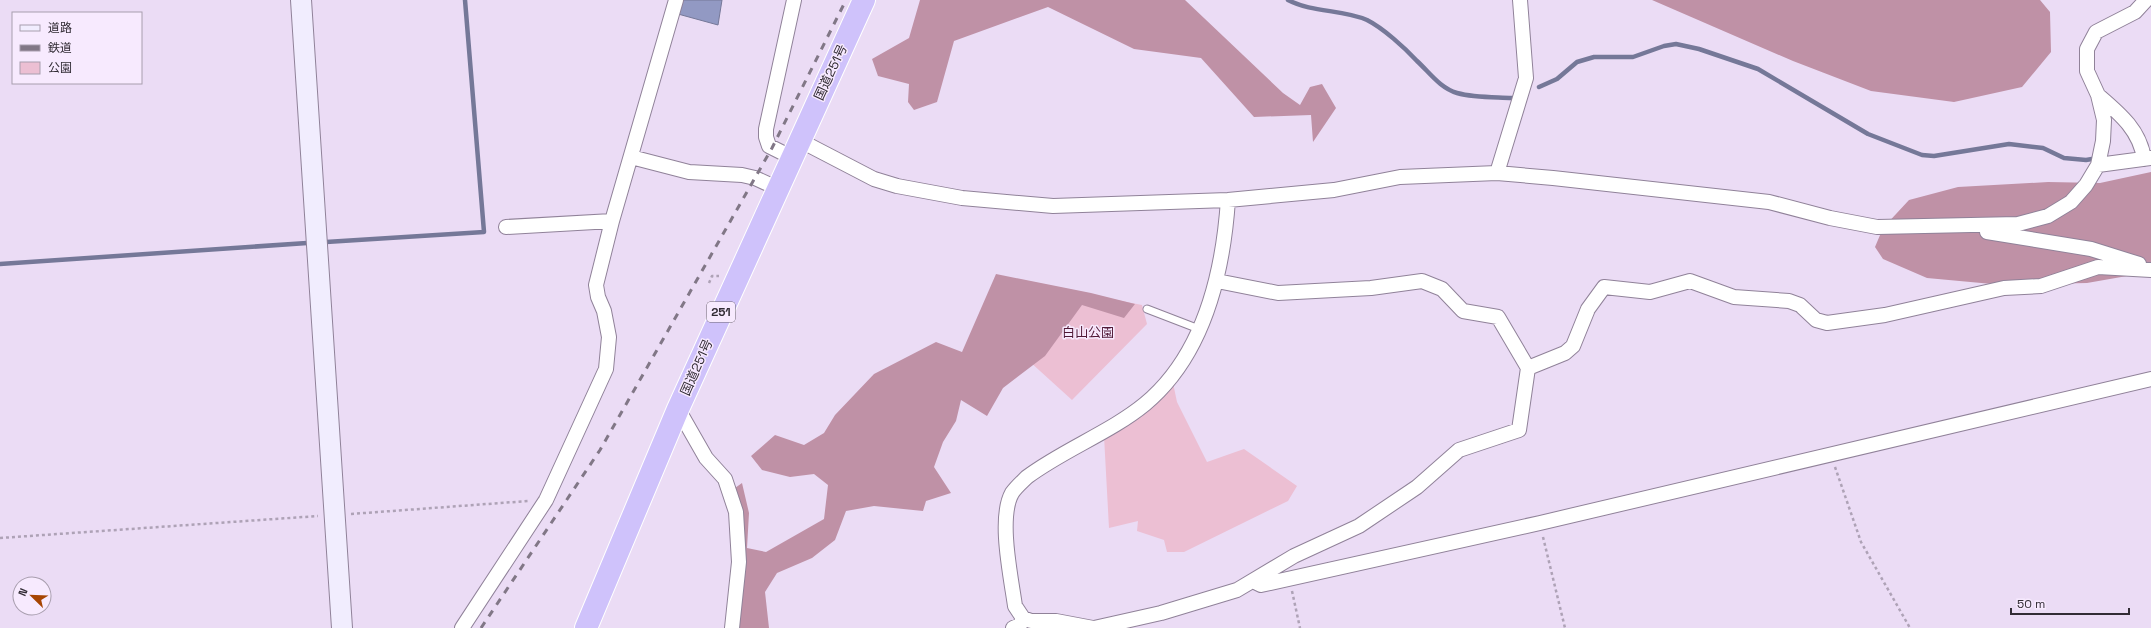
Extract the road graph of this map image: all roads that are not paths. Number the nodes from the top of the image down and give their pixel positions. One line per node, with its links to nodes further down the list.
1 (301, 0): 27 (street)
2 (676, 0): 10 (street)
3 (794, 0): 8 (street)
4 (864, 0): 8 (highway, 国道251号 / 251)
5 (1520, 0): 12 (street)
6 (2146, 0): 7 (street)
7 (2098, 95): 9 (street); 11 (street)
8 (795, 148): 13 (highway, 国道251号 / 251); 14 (street)
9 (2145, 155): 11 (street)
10 (631, 157): 13 (street); 15 (street)
11 (2099, 158): 17 (street)
12 (1497, 174): 14 (street); 17 (street)
13 (777, 188): 24 (highway, 国道251号 / 251)
14 (1228, 200): 19 (street)
15 (612, 221): 16 (street); 28 (street)
16 (506, 227)
17 (1959, 227): 18 (street)
18 (2151, 269): 22 (street)
19 (1217, 281): 21 (street); 22 (street)
20 (1147, 309): 21 (lane)
21 (1199, 329): 26 (street)
22 (1528, 368): 25 (street)
23 (2151, 379): 25 (street)
24 (678, 408): 29 (highway, 国道251号 / 251); 30 (street)
25 (1253, 581): 32 (street)
26 (1023, 618): 31 (street); 32 (street)
27 (342, 628)
28 (462, 628)
29 (586, 628)
30 (732, 628)
31 (1013, 628)
32 (1093, 628)

